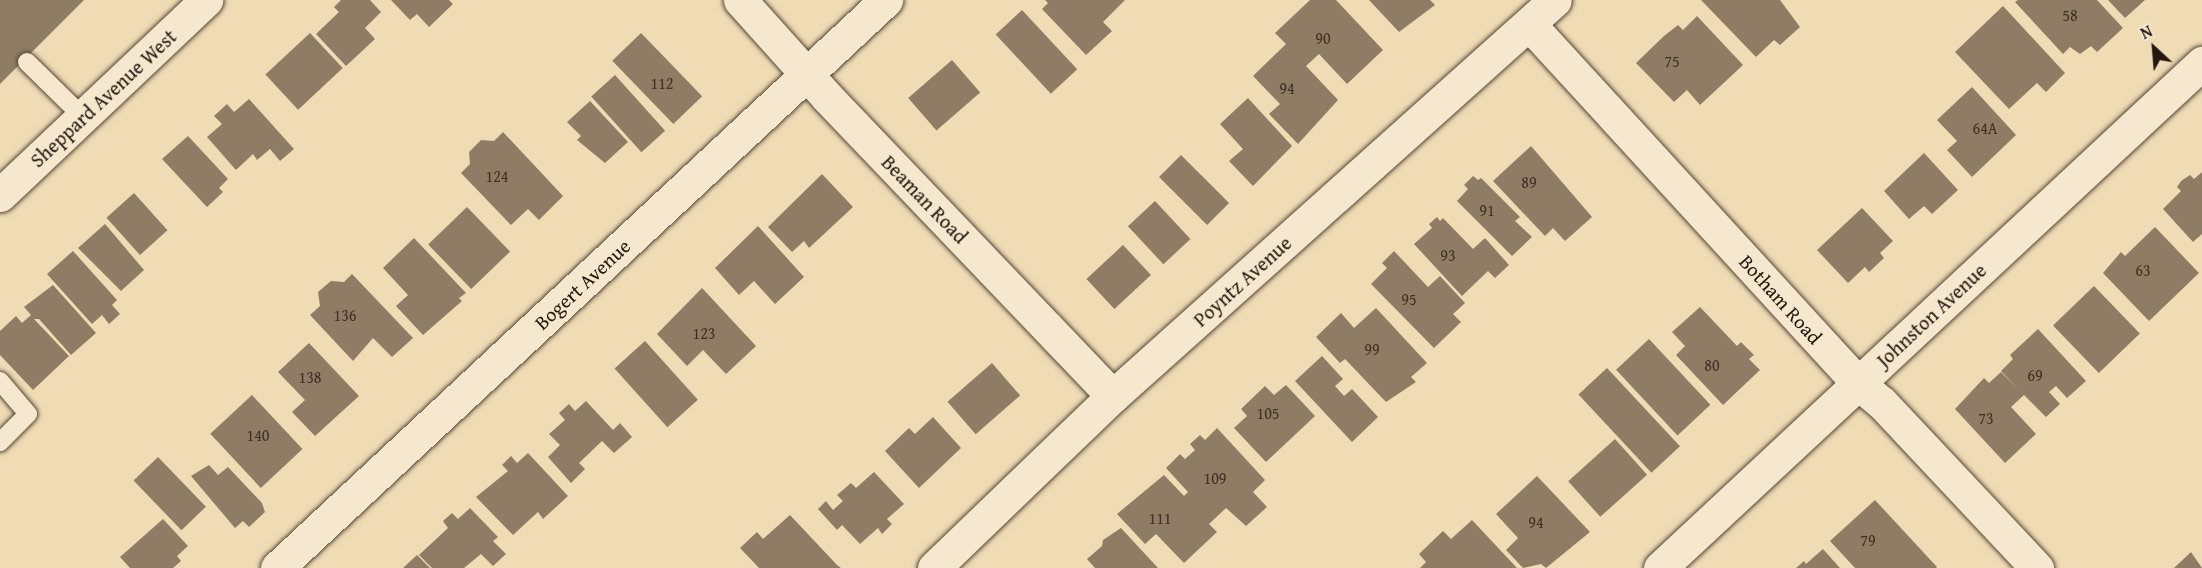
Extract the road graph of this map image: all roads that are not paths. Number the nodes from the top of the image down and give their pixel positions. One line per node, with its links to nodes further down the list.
1 (206, 0): 9 (street, Sheppard Avenue West)
2 (740, 0): 8 (street, Beaman Road)
3 (886, 0): 8 (street, Bogert Avenue)
4 (1555, 0): 5 (street, Poyntz Avenue)
5 (1529, 24): 12 (street, Botham Road); 13 (street, Poyntz Avenue)
6 (27, 62): 9 (lane)
7 (2202, 63): 12 (street, Johnston Avenue)
8 (807, 74): 13 (street, Beaman Road); 15 (street, Bogert Avenue)
9 (83, 117): 10 (street, Sheppard Avenue West)
10 (0, 195)
11 (0, 381): 14 (lane)
12 (1858, 383): 17 (street, Johnston Avenue); 18 (street, Botham Road)
13 (1113, 396): 16 (street, Poyntz Avenue)
14 (0, 442)
15 (277, 568)
16 (934, 568)
17 (1660, 568)
18 (2037, 568)

